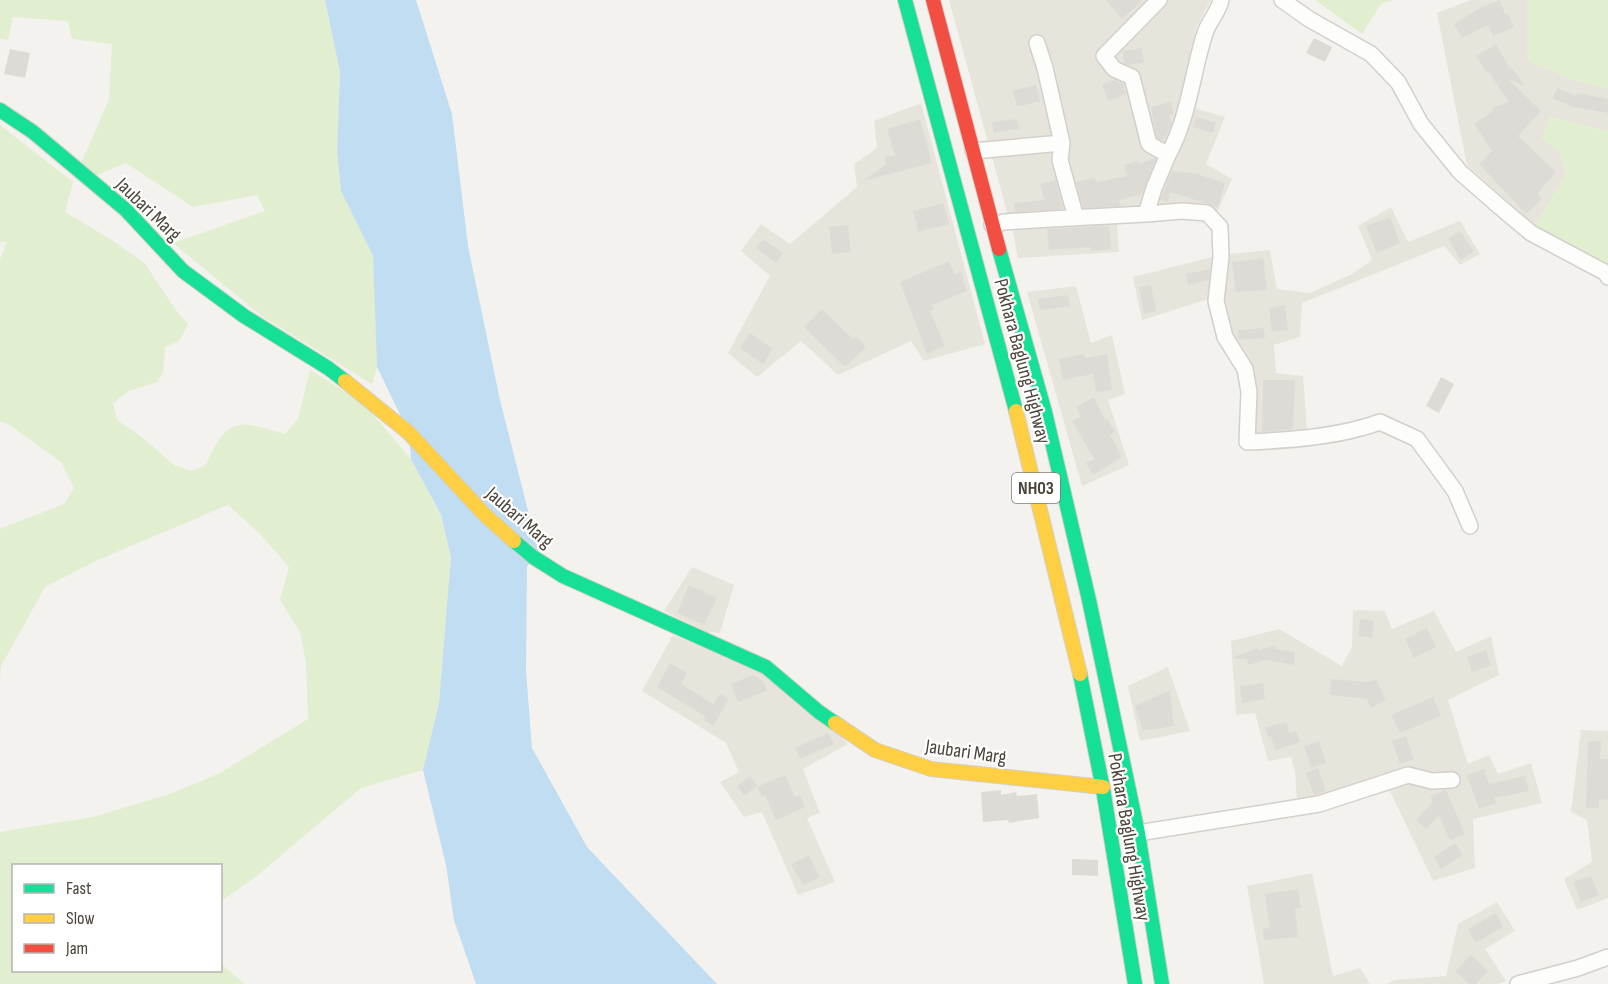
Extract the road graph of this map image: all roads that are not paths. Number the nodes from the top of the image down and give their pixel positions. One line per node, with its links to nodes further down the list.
1 (905, 0): 17 (main road, Pokhara Baglung Highway / NH03)
2 (933, 0): 9 (main road, Pokhara Baglung Highway)
3 (1159, 0): 10 (street)
4 (1221, 0): 10 (street)
5 (1282, 0): 14 (street)
6 (1036, 43): 8 (street)
7 (0, 110): 17 (main road, Jaubari Marg)
8 (1062, 143): 9 (street); 12 (street)
9 (973, 152): 13 (main road, Pokhara Baglung Highway)
10 (1168, 154): 11 (street)
11 (1146, 214): 12 (street); 15 (street)
12 (1076, 218): 13 (street)
13 (992, 225): 18 (main road, Pokhara Baglung Highway)
14 (1608, 277)
15 (1470, 526)
16 (1452, 780): 18 (street)
17 (1103, 787): 20 (main road, Pokhara Baglung Highway / NH03)
18 (1138, 833): 21 (main road, Pokhara Baglung Highway)
19 (1608, 957): 22 (street)
20 (1135, 984)
21 (1162, 984)
22 (1518, 984)

